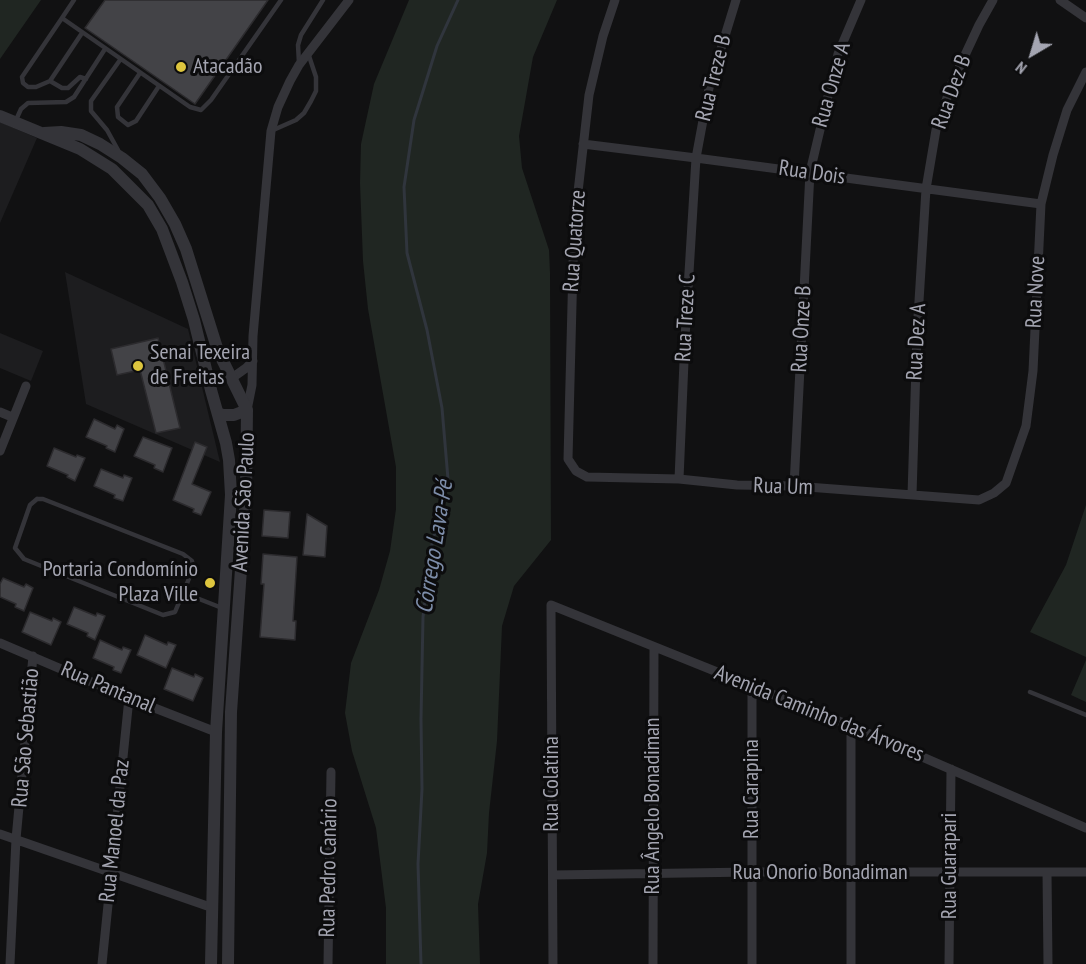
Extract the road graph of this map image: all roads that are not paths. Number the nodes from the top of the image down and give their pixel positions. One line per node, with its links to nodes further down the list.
1 (75, 0): 10 (lane)
2 (281, 0): 21 (lane)
3 (323, 0): 16 (lane)
4 (349, 0): 14 (street)
5 (615, 0): 26 (street, Rua Quatorze)
6 (736, 0): 28 (street, Rua Treze B)
7 (861, 0): 29 (street, Rua Onze A)
8 (993, 0): 30 (street, Rua Dez B)
9 (1059, 0): 11 (street)
10 (62, 18): 12 (lane); 20 (lane)
11 (1086, 18)
12 (82, 33): 13 (lane); 20 (lane)
13 (105, 49): 15 (lane); 19 (lane)
14 (308, 53): 16 (street); 24 (lane)
15 (120, 60): 18 (lane); 27 (lane)
16 (299, 66): 24 (street)
17 (1086, 72): 31 (street, Rua Nove)
18 (140, 73): 21 (lane); 21 (lane)
19 (87, 79): 20 (lane); 23 (lane)
20 (50, 81)
21 (159, 86)
22 (0, 116): 23 (street, Avenida São Paulo)
23 (15, 122): 25 (street, Avenida São Paulo)
24 (272, 131): 32 (street)
25 (43, 133): 27 (street, Avenida São Paulo); 35 (street, Avenida São Paulo)
26 (583, 144): 28 (street, Rua Dois); 41 (street, Rua Quatorze)
27 (122, 158): 33 (street, Avenida São Paulo)
28 (696, 158): 29 (street, Rua Dois); 42 (street, Rua Treze C)
29 (810, 172): 30 (street, Rua Dois); 43 (street, Rua Onze B)
30 (926, 189): 31 (street, Rua Dois); 44 (street, Rua Dez A)
31 (1041, 204): 45 (street, Rua Nove)
32 (253, 361): 33 (street); 36 (street)
33 (232, 378): 35 (street); 36 (street, Avenida São Paulo)
34 (27, 386): 39 (street)
35 (211, 390): 38 (street, Avenida São Paulo)
36 (247, 410): 38 (street); 75 (street, Avenida São Paulo)
37 (0, 412): 39 (street)
38 (218, 413): 48 (street, Avenida São Paulo)
39 (12, 417): 40 (street)
40 (0, 451)
41 (587, 477): 42 (street, Rua Um)
42 (679, 479): 43 (street, Rua Um)
43 (794, 486): 44 (street, Rua Um)
44 (912, 495): 45 (street, Rua Um)
45 (978, 500)
46 (184, 593): 46 (lane); 48 (lane)
47 (551, 605): 50 (street, Avenida Caminho das Árvores); 70 (street, Rua Colatina)
48 (222, 608): 57 (street, Avenida São Paulo)
49 (0, 643): 51 (street, Rua Pantanal)
50 (654, 648): 52 (street, Avenida Caminho das Árvores); 68 (street, Rua Ângelo Bonadiman)
51 (33, 656): 54 (street, Rua Pantanal); 62 (street, Rua São Sebastião)
52 (752, 686): 56 (street, Avenida Caminho das Árvores); 63 (street, Rua Carapina)
53 (1030, 692): 55 (lane)
54 (129, 698): 57 (street, Rua Pantanal); 67 (street, Rua Manoel da Paz)
55 (1086, 715)
56 (851, 726): 58 (street, Avenida Caminho das Árvores); 64 (street)
57 (216, 732): 71 (street, Avenida São Paulo)
58 (951, 769): 60 (street, Avenida Caminho das Árvores); 69 (street, Rua Guarapari)
59 (331, 772): 76 (street, Rua Pedro Canário)
60 (1086, 828)
61 (0, 834): 62 (street)
62 (16, 839): 67 (street); 72 (street, Rua São Sebastião)
63 (752, 872): 64 (street, Rua Onorio Bonadiman); 68 (street, Rua Onorio Bonadiman); 79 (street, Rua Carapina)
64 (851, 872): 69 (street, Rua Onorio Bonadiman); 80 (street)
65 (1047, 872): 66 (street, Rua Onorio Bonadiman); 69 (street, Rua Onorio Bonadiman); 82 (street)
66 (1086, 872)
67 (111, 873): 71 (street); 73 (street, Rua Manoel da Paz)
68 (653, 873): 70 (street, Rua Onorio Bonadiman); 78 (street, Rua Ângelo Bonadiman)
69 (949, 873): 81 (street, Rua Guarapari)
70 (553, 875): 77 (street, Rua Colatina)
71 (213, 908): 74 (street, Avenida São Paulo)
72 (10, 964)
73 (102, 964)
74 (212, 964)
75 (228, 964)
76 (328, 964)
77 (553, 964)
78 (653, 964)
79 (752, 964)
80 (851, 964)
81 (949, 964)
82 (1048, 964)

